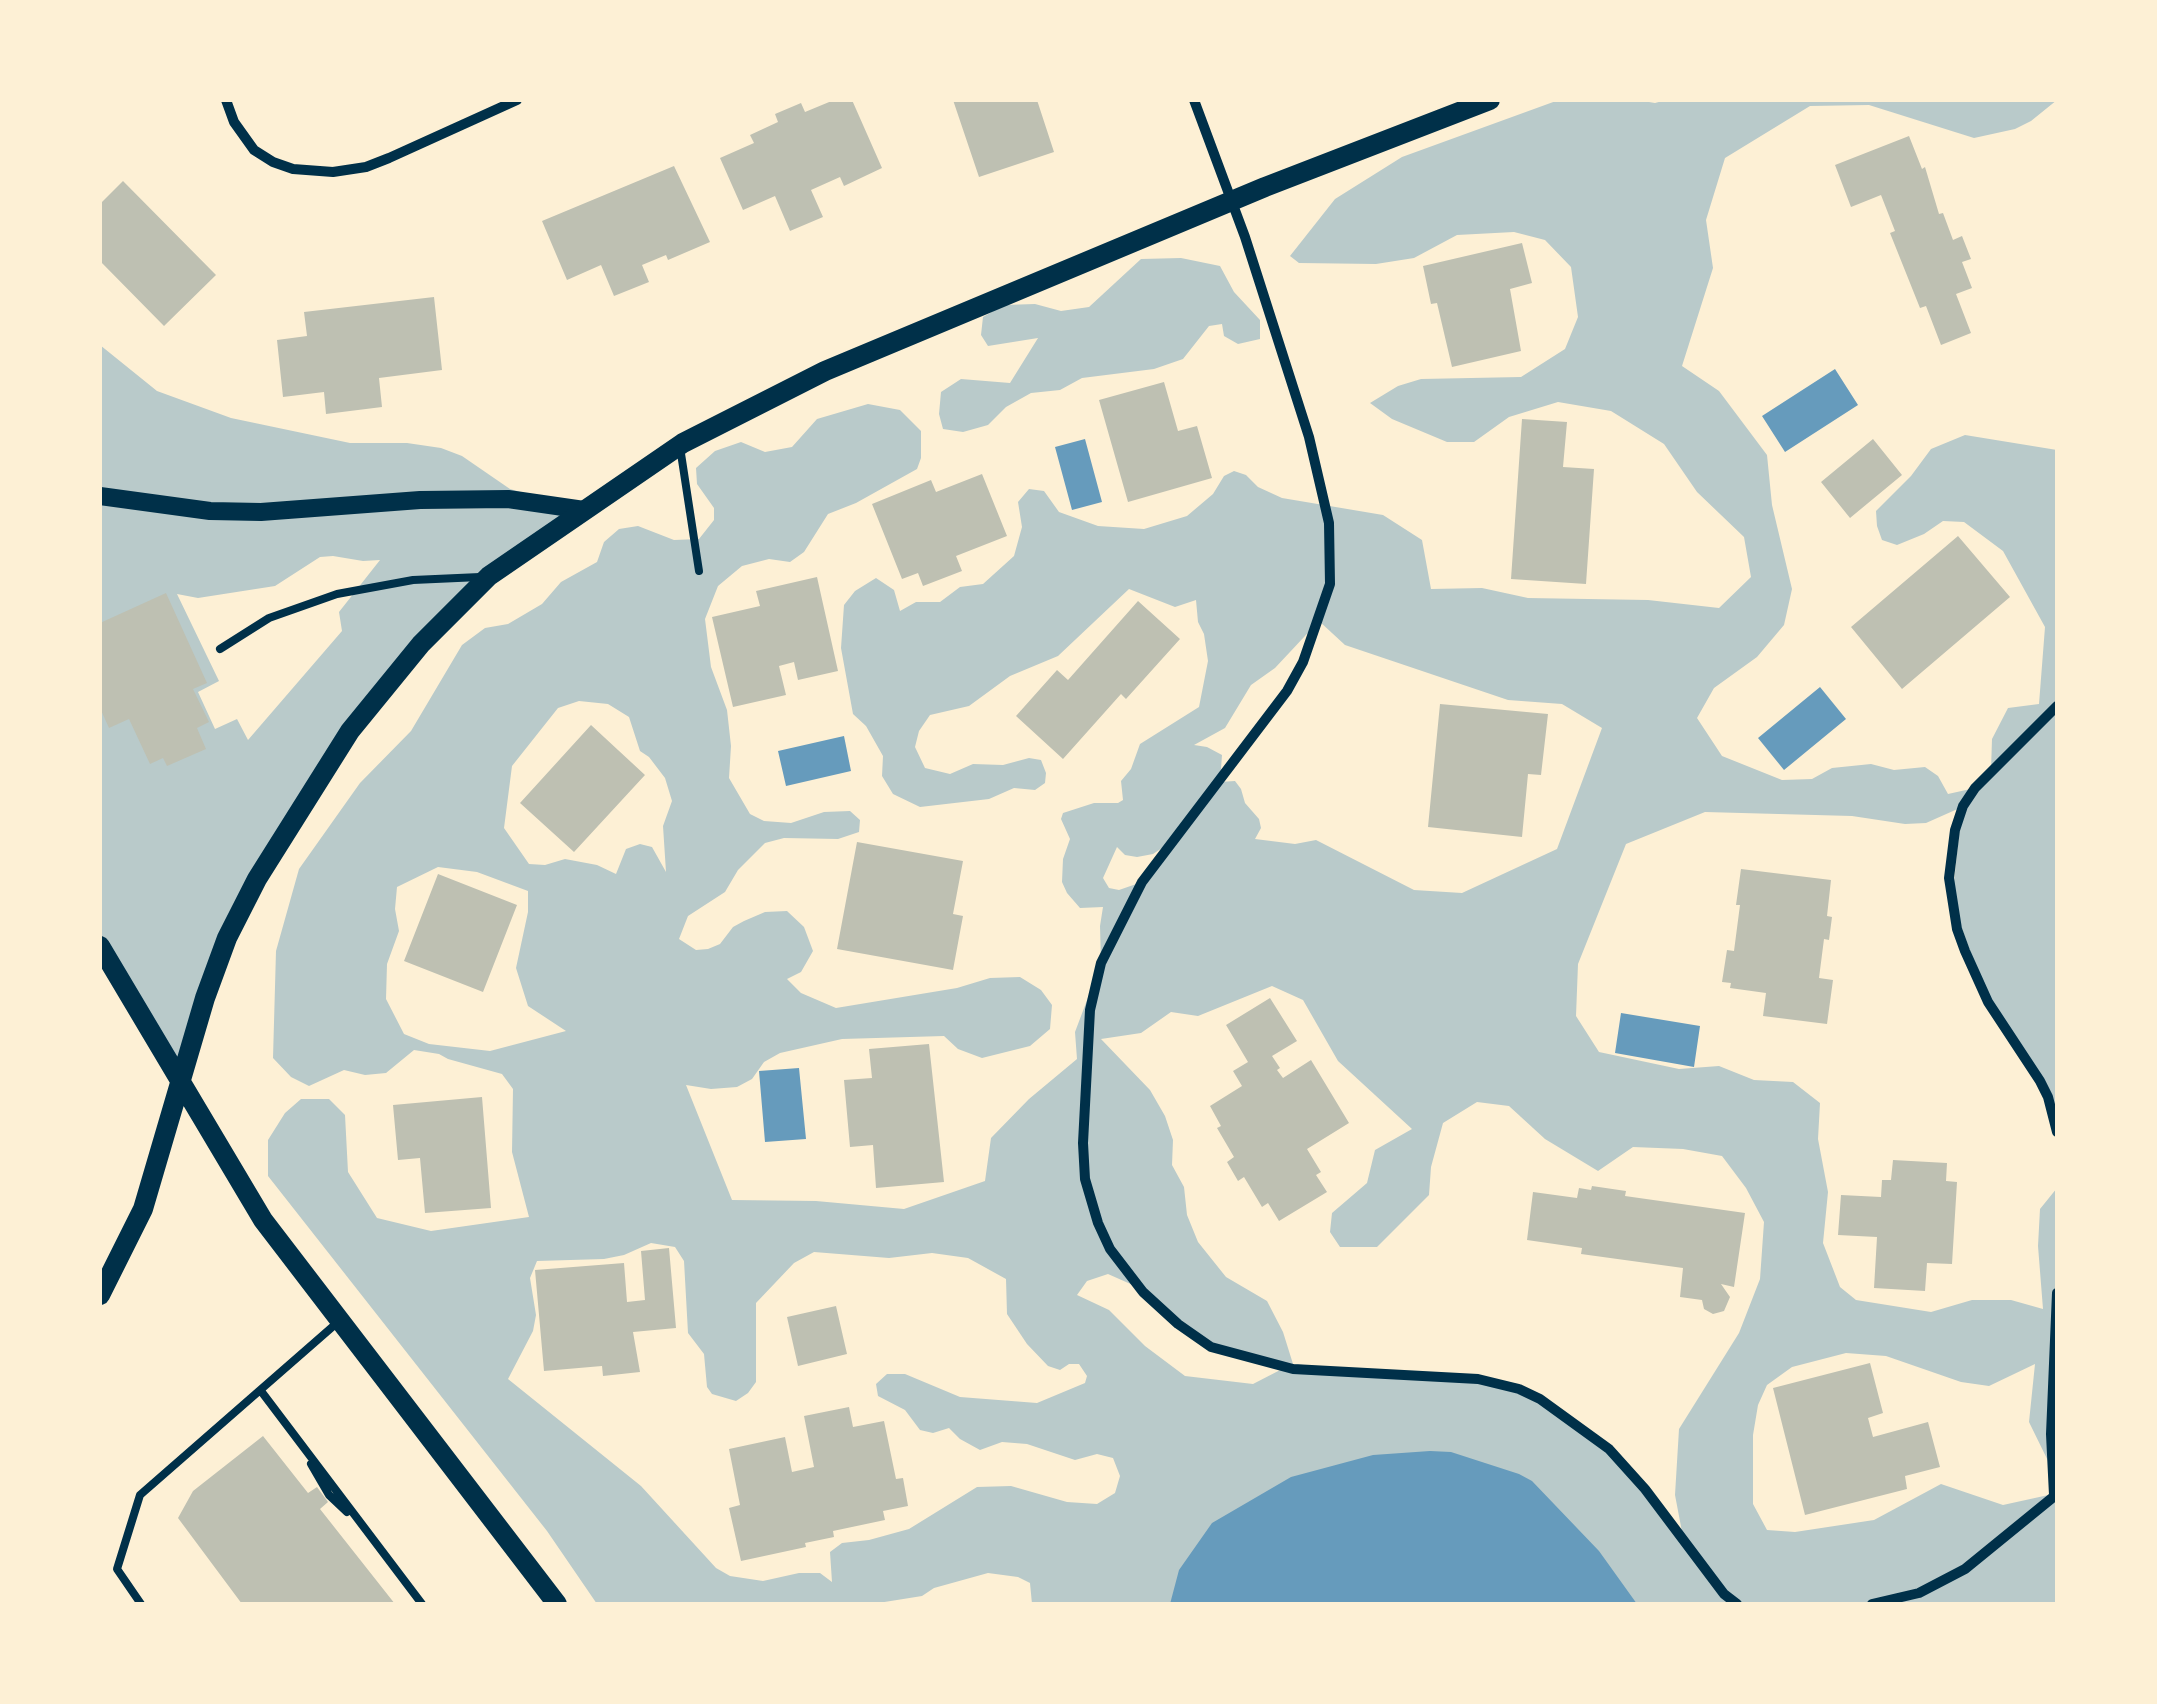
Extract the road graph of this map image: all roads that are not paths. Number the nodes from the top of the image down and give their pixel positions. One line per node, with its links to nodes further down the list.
1 (226, 100): 2 (street)
2 (517, 100)
3 (1194, 100): 5 (street)
4 (1490, 100): 5 (main road)
5 (1231, 202): 6 (main road); 22 (street)
6 (680, 446): 8 (main road); 9 (lane)
7 (100, 496): 8 (street)
8 (584, 510): 10 (main road)
9 (699, 571)
10 (489, 576): 11 (lane); 14 (main road)
11 (220, 649)
12 (2057, 706): 15 (street)
13 (100, 946): 14 (main road)
14 (180, 1079): 16 (main road); 19 (main road)
15 (2057, 1132)
16 (105, 1272): 18 (main road)
17 (2057, 1293): 21 (street)
18 (100, 1295)
19 (338, 1322): 20 (lane); 25 (main road)
20 (261, 1391): 23 (lane); 24 (lane)
21 (2055, 1494): 27 (street)
22 (1724, 1599): 26 (street)
23 (142, 1604)
24 (422, 1604)
25 (557, 1604)
26 (1737, 1604)
27 (1872, 1604)

